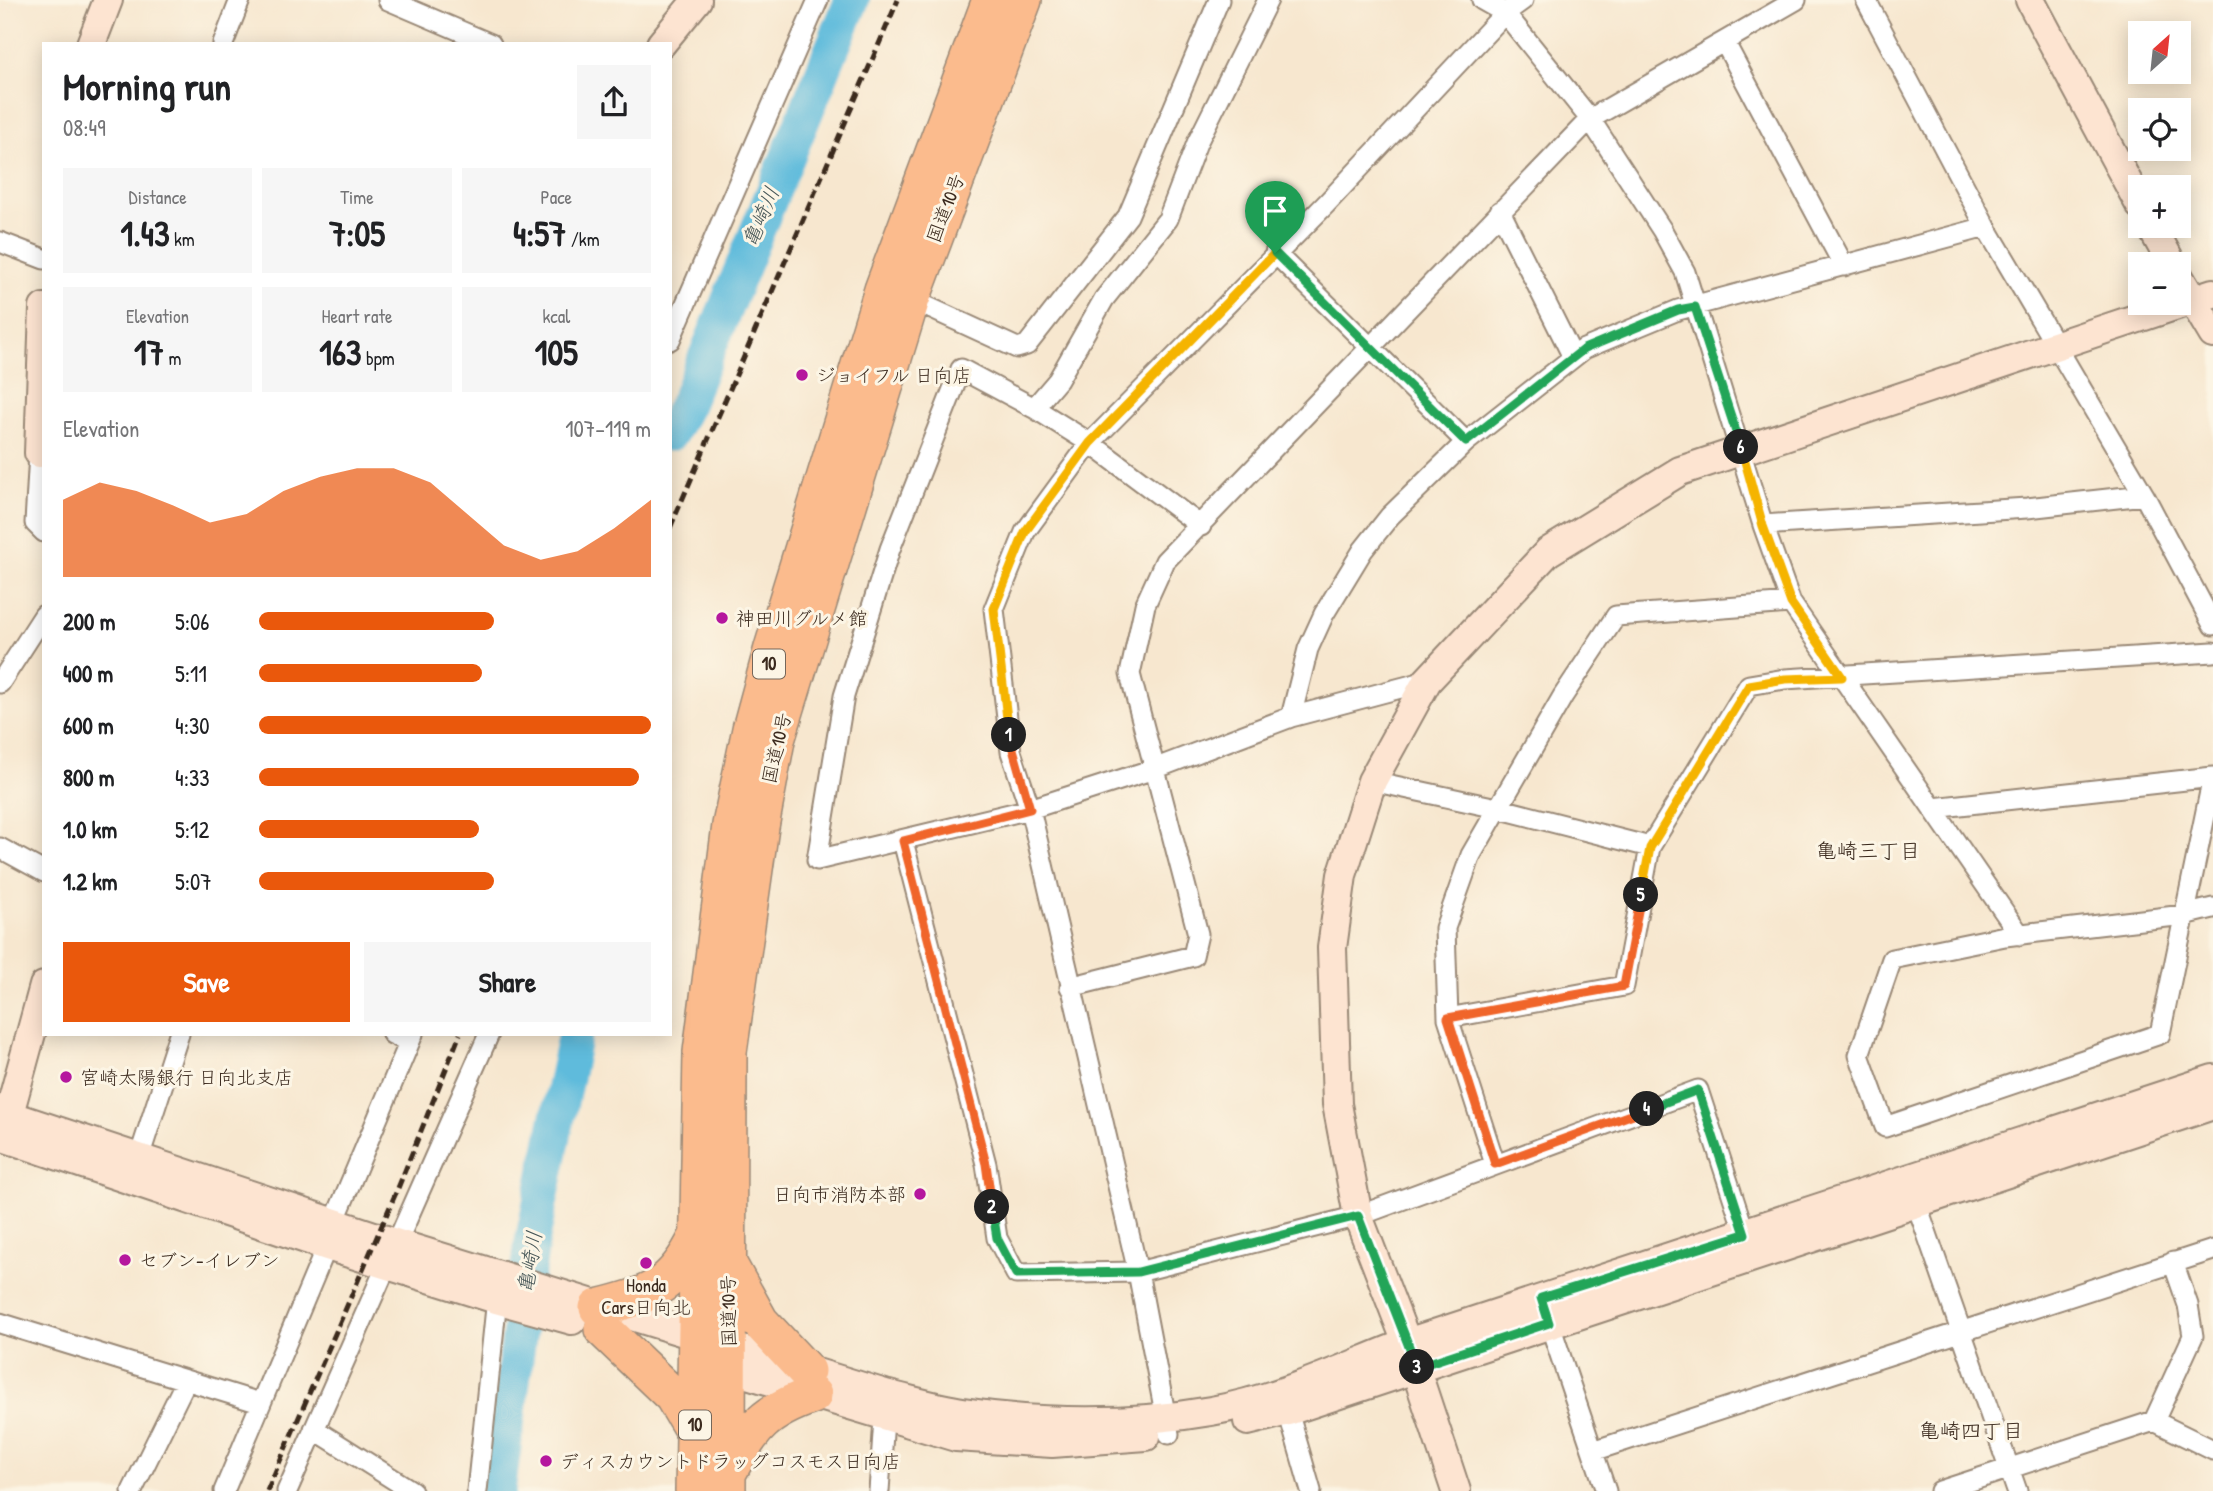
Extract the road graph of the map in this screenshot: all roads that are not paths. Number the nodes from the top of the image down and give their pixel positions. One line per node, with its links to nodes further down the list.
1 (108, 0): 16 (street)
2 (240, 0): 17 (street)
3 (388, 0): 18 (street)
4 (697, 0): 19 (street)
5 (818, 0): 33 (street)
6 (991, 0): 30 (highway, 国道10号 / 10)
7 (1023, 0): 30 (highway, 国道10号 / 10)
8 (1219, 0): 30 (street)
9 (1268, 0): 38 (street)
10 (1482, 0): 15 (street)
11 (1523, 0): 15 (street)
12 (1796, 0): 20 (street)
13 (1866, 0): 24 (street)
14 (2029, 0): 22 (street)
15 (1505, 13): 21 (street); 26 (street)
16 (92, 42)
17 (224, 42)
18 (486, 42)
19 (663, 42)
20 (1725, 43): 21 (street); 28 (street)
21 (1590, 119): 23 (street); 31 (street)
22 (2128, 183)
23 (1500, 211): 35 (street); 36 (street)
24 (1986, 227): 28 (street); 34 (street)
25 (0, 242): 27 (street)
26 (1275, 253): 35 (street); 40 (street)
27 (42, 258)
28 (1844, 266): 31 (street)
29 (2194, 290): 32 (street); 34 (street)
30 (897, 294): 83 (highway, 国道10号 / 10); 86 (highway, 国道10号 / 10)
31 (1695, 307): 36 (street); 41 (street)
32 (2213, 334)
33 (672, 335)
34 (2056, 345): 41 (street); 43 (street)
35 (1369, 346): 39 (street); 44 (street)
36 (1573, 357): 39 (street)
37 (42, 405): 42 (street)
38 (1034, 408): 40 (street); 61 (street)
39 (1466, 442): 54 (street)
40 (1090, 443): 44 (street); 60 (street)
41 (1742, 450): 45 (street); 53 (street)
42 (41, 454): 46 (street)
43 (2144, 495): 45 (street); 49 (street)
44 (1201, 526): 55 (street)
45 (1763, 526): 47 (street)
46 (42, 530)
47 (1791, 603): 51 (street); 58 (street)
48 (42, 618): 52 (street)
49 (2213, 625)
50 (2213, 652): 51 (street)
51 (1842, 677): 59 (street); 63 (street)
52 (1, 678)
53 (1427, 681): 54 (street); 57 (street)
54 (1291, 717): 55 (street)
55 (1154, 769): 60 (street); 68 (street)
56 (2213, 777): 59 (street); 66 (street)
57 (1372, 781): 58 (street); 80 (street)
58 (1497, 808): 63 (street); 70 (street)
59 (1933, 808): 67 (street)
60 (1030, 809): 61 (street); 68 (street)
61 (903, 841): 88 (street)
62 (0, 848): 64 (street)
63 (1650, 848): 70 (street)
64 (42, 871)
65 (2213, 908): 66 (street)
66 (2183, 915): 67 (street); 67 (street)
67 (2021, 935)
68 (1070, 987): 88 (street)
69 (42, 993): 76 (street)
70 (1448, 1018): 77 (street)
71 (177, 1036): 78 (street)
72 (488, 1036): 85 (street)
73 (405, 1037): 81 (street)
74 (2213, 1079): 79 (street)
75 (2213, 1105): 79 (street)
76 (3, 1131): 78 (street)
77 (1495, 1164): 80 (street); 82 (street)
78 (135, 1169): 81 (street)
79 (1912, 1192): 82 (street); 90 (street); 93 (street)
80 (1358, 1216): 88 (street); 95 (street)
81 (331, 1234): 85 (street); 99 (street)
82 (1745, 1234): 90 (street)
83 (698, 1237): 91 (highway); 94 (highway, 国道10号 / 10)
84 (2213, 1250): 87 (street)
85 (390, 1254): 89 (street); 103 (street)
86 (727, 1262): 94 (highway, 国道10号 / 10); 97 (highway)
87 (2173, 1262): 93 (street); 101 (street)
88 (1138, 1272): 102 (street)
89 (498, 1288): 91 (street); 113 (street)
90 (1545, 1311): 95 (street); 106 (street)
91 (600, 1318): 94 (street); 104 (highway)
92 (0, 1323): 96 (street)
93 (1962, 1331): 106 (street); 107 (street)
94 (712, 1353): 97 (street); 104 (highway, 国道10号 / 10); 108 (highway, 国道10号 / 10)
95 (1411, 1355): 98 (street); 117 (street)
96 (186, 1381): 99 (street); 109 (street)
97 (809, 1383): 100 (street); 108 (highway)
98 (1285, 1402): 102 (street); 116 (street)
99 (260, 1403): 110 (street)
100 (885, 1406): 102 (street); 115 (street)
101 (2154, 1421): 105 (street); 107 (street)
102 (1168, 1425)
103 (314, 1429): 111 (street); 112 (street)
104 (695, 1433): 114 (highway, 国道10号 / 10)
105 (2213, 1450)
106 (1592, 1451): 118 (street)
107 (2009, 1468): 119 (street); 120 (street)
108 (727, 1482)
109 (132, 1491)
110 (224, 1491)
111 (287, 1491)
112 (412, 1491)
113 (477, 1491)
114 (694, 1491)
115 (879, 1491)
116 (1311, 1491)
117 (1456, 1491)
118 (1606, 1491)
119 (1941, 1491)
120 (2017, 1491)

